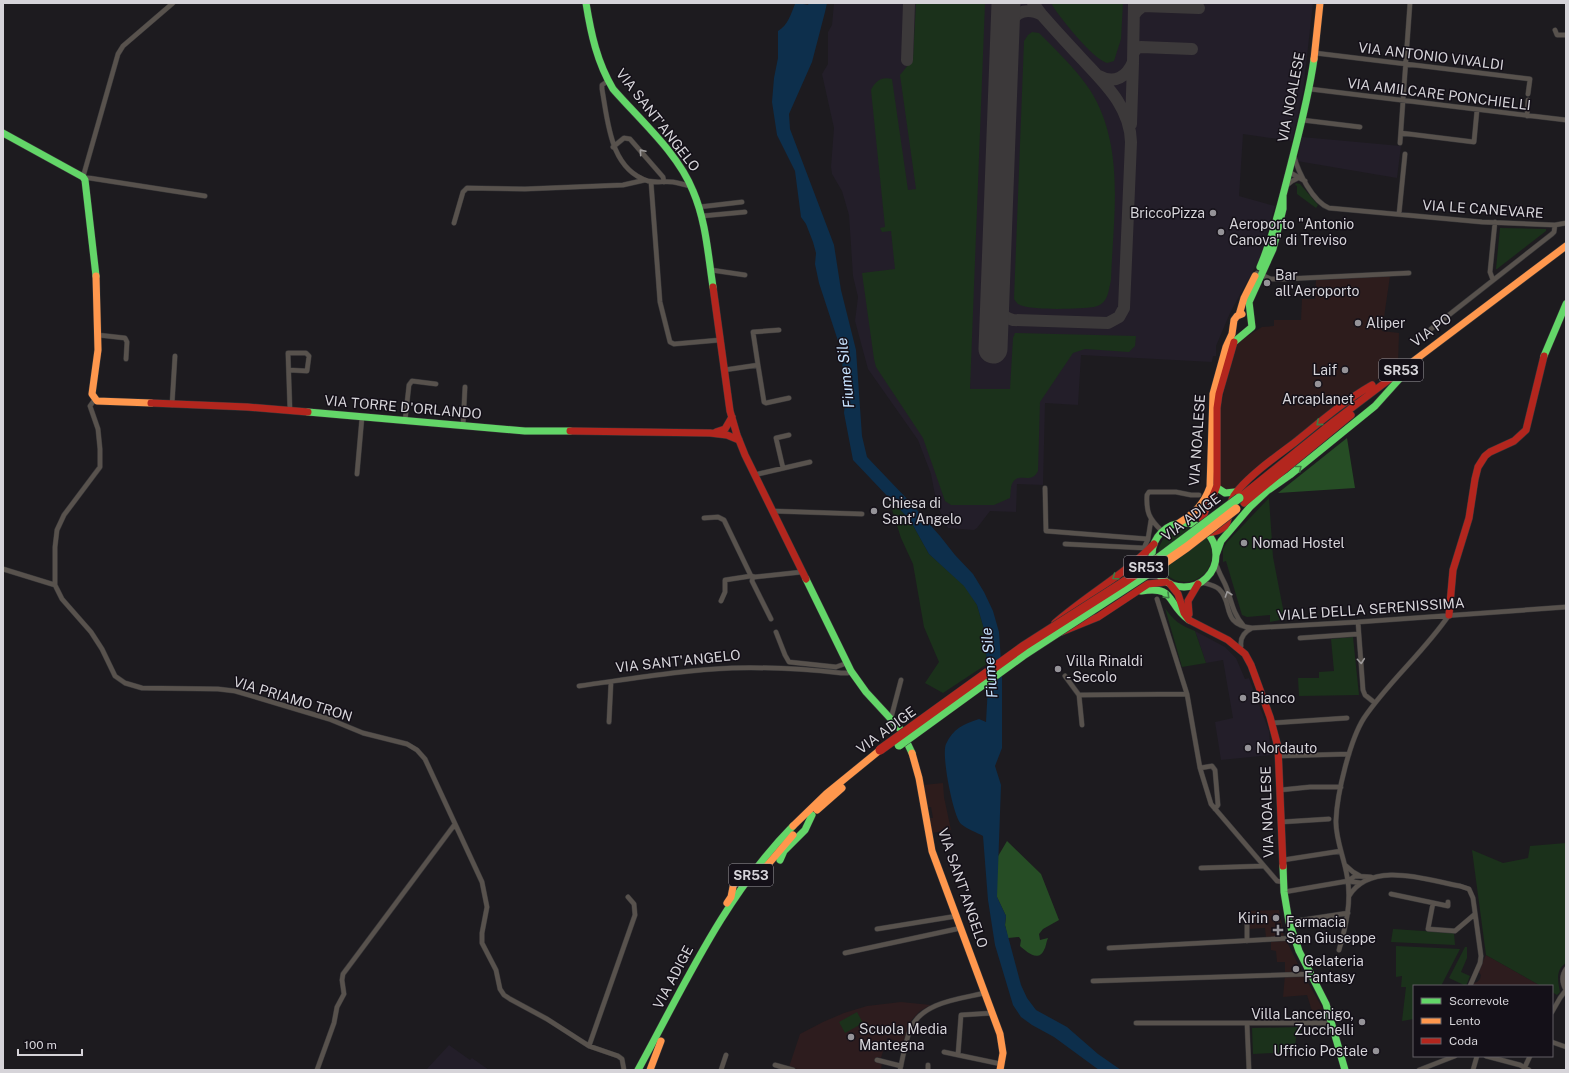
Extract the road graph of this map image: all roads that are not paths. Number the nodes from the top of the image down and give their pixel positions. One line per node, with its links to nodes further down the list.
1 (173, 3): 26 (street)
2 (586, 3): 9 (main road, VIA SANT'ANGELO)
3 (1320, 3): 7 (main road, VIA NOALESE)
4 (1410, 3): 8 (street)
5 (1555, 30): 6 (street)
6 (1566, 35)
7 (1314, 53): 8 (street, VIA ANTONIO VIVALDI); 10 (main road, VIA NOALESE)
8 (1406, 64): 11 (street, VIA ANTONIO VIVALDI); 13 (street)
9 (608, 82): 22 (street); 31 (main road, VIA SANT'ANGELO)
10 (1310, 89): 13 (street, VIA AMILCARE PONCHIELLI); 16 (main road, VIA NOALESE)
11 (1528, 94)
12 (1528, 100): 15 (street)
13 (1404, 101): 14 (street, VIA AMILCARE PONCHIELLI); 20 (street)
14 (1477, 110): 15 (street, VIA AMILCARE PONCHIELLI); 20 (street)
15 (1527, 116): 17 (street, VIA AMILCARE PONCHIELLI)
16 (1302, 120): 18 (street); 24 (main road, VIA NOALESE)
17 (1566, 120)
18 (1360, 127)
19 (3, 133): 26 (main road)
20 (1401, 133): 21 (street)
21 (1400, 143)
22 (614, 147): 28 (street); 30 (street, one-way to 22)
23 (1405, 154): 37 (street)
24 (1293, 155): 25 (main road, VIA NOALESE); 27 (street, VIA LE CANEVARE)
25 (1289, 172): 27 (street); 32 (main road, VIA NOALESE)
26 (83, 176): 33 (street); 57 (main road)
27 (1300, 177): 32 (street); 37 (street, VIA LE CANEVARE)
28 (645, 180): 29 (street); 40 (street)
29 (651, 182): 30 (street); 58 (street)
30 (664, 182): 31 (street)
31 (691, 186): 35 (main road, VIA SANT'ANGELO)
32 (1284, 192): 47 (main road, VIA NOALESE)
33 (205, 196)
34 (742, 202): 35 (street)
35 (699, 207): 38 (main road, VIA SANT'ANGELO)
36 (745, 212): 38 (street)
37 (1399, 214): 39 (street, VIA LE CANEVARE)
38 (702, 216): 45 (main road, VIA SANT'ANGELO)
39 (1495, 222): 42 (street, VIA LE CANEVARE); 49 (street)
40 (454, 223)
41 (1566, 223): 42 (street, VIA LE CANEVARE)
42 (1555, 225): 49 (street)
43 (1566, 246): 64 (main road, VIA PO / SR53)
44 (1566, 253): 64 (main road, VIA PO / SR53)
45 (711, 270): 48 (street); 58 (main road, VIA SANT'ANGELO)
46 (1409, 273): 47 (street)
47 (1259, 274): 51 (main road, VIA NOALESE); 52 (main road, VIA NOALESE)
48 (745, 275)
49 (1493, 280): 54 (street)
50 (1566, 304): 106 (main road)
51 (1239, 315): 52 (main road); 53 (main road)
52 (1250, 317): 56 (main road)
53 (1234, 326): 56 (main road); 90 (main road, VIA NOALESE)
54 (1431, 329)
55 (779, 330): 61 (street)
56 (1245, 333): 82 (main road, VIA NOALESE)
57 (98, 335): 60 (street); 68 (main road)
58 (720, 340): 63 (main road, VIA SANT'ANGELO)
59 (175, 356): 69 (street)
60 (126, 359)
61 (758, 366): 63 (street); 67 (street)
62 (289, 370): 62 (street); 70 (street)
63 (724, 370): 75 (main road, VIA SANT'ANGELO)
64 (1400, 374): 85 (main road, VIA PO / SR53); 95 (main road, one-way to 64)
65 (436, 384): 73 (street)
66 (465, 388): 74 (street)
67 (789, 398)
68 (93, 400): 69 (main road, VIA TORRE D'ORLANDO); 71 (street); 71 (street)
69 (172, 404): 70 (main road, VIA TORRE D'ORLANDO)
70 (290, 411): 72 (main road, VIA TORRE D'ORLANDO)
71 (91, 412): 101 (street)
72 (362, 417): 73 (main road, VIA TORRE D'ORLANDO); 80 (street)
73 (405, 421): 74 (main road, VIA TORRE D'ORLANDO)
74 (463, 426): 75 (main road, VIA TORRE D'ORLANDO)
75 (728, 432): 77 (main road, VIA TORRE D'ORLANDO)
76 (789, 435): 79 (street)
77 (738, 440): 81 (main road, VIA SANT'ANGELO)
78 (810, 462): 79 (street)
79 (783, 468): 81 (street)
80 (357, 474)
81 (754, 475): 86 (main road, VIA SANT'ANGELO)
82 (1216, 487): 85 (main road); 92 (main road, VIA NOALESE)
83 (1045, 488): 93 (street)
84 (1199, 495): 89 (street, VIA NOALESE)
85 (1239, 498): 92 (main road); 115 (main road, VIA ADIGE / SR53, bridge)
86 (772, 511): 87 (street); 97 (main road, VIA SANT'ANGELO)
87 (862, 514)
88 (704, 518): 98 (street)
89 (1151, 520): 91 (street); 93 (street)
90 (1179, 523): 91 (main road, VIA NOALESE); 92 (main road)
91 (1162, 531): 93 (main road)
92 (1205, 531): 95 (main road)
93 (1151, 542): 94 (street); 99 (main road); 115 (main road, one-way to 115, bridge)
94 (1065, 544)
95 (1215, 558): 100 (main road); 112 (street, one-way to 95)
96 (3, 569): 101 (street)
97 (802, 572): 98 (street); 119 (main road, VIA SANT'ANGELO)
98 (752, 576): 104 (street); 108 (street)
99 (1168, 583): 100 (main road); 102 (main road); 109 (main road)
100 (1200, 583): 112 (street, VIALE DELLA SERENISSIMA); 118 (main road)
101 (55, 585): 142 (street, VIA PRIAMO TRON)
102 (1136, 592): 109 (main road, VIA NOALESE, one-way to 109); 115 (main road, bridge)
103 (1157, 599): 124 (street)
104 (721, 601)
105 (1566, 607): 106 (street, VIALE DELLA SERENISSIMA)
106 (1449, 615): 107 (street, VIALE DELLA SERENISSIMA); 111 (street)
107 (1436, 616): 110 (street, VIALE DELLA SERENISSIMA); 111 (street)
108 (771, 619)
109 (1189, 620): 118 (main road, VIA NOALESE)
110 (1358, 622): 113 (street, VIALE DELLA SERENISSIMA); 116 (street)
111 (1443, 623): 126 (street)
112 (1244, 626): 113 (street, VIALE DELLA SERENISSIMA)
113 (1252, 628): 118 (street)
114 (776, 632): 119 (street)
115 (1052, 632): 132 (main road, VIA ADIGE / SR53, bridge)
116 (1358, 634): 117 (street); 126 (street, one-way to 126)
117 (1300, 638)
118 (1243, 650): 130 (main road, VIA NOALESE)
119 (849, 667): 122 (street, VIA SANT'ANGELO); 127 (main road, VIA SANT'ANGELO)
120 (1065, 676): 125 (street)
121 (901, 680): 127 (street)
122 (611, 682): 123 (street, VIA SANT'ANGELO); 129 (street)
123 (579, 686)
124 (1188, 694): 125 (street); 135 (street)
125 (1079, 695): 131 (street)
126 (1376, 703): 133 (street)
127 (892, 718): 162 (main road, VIA SANT'ANGELO)
128 (1347, 718): 130 (street)
129 (609, 722)
130 (1272, 723): 134 (main road, VIA NOALESE)
131 (1082, 725)
132 (882, 752): 139 (main road, VIA ADIGE / SR53); 167 (main road, VIA ADIGE / SR53)
133 (1349, 754): 134 (street); 136 (street)
134 (1279, 756): 137 (main road, VIA NOALESE)
135 (1200, 768): 138 (street); 138 (street)
136 (1341, 787): 137 (street); 143 (street)
137 (1280, 790): 141 (main road, VIA NOALESE)
138 (1215, 809): 147 (street)
139 (812, 815): 144 (main road); 184 (main road, VIA ADIGE / SR53)
140 (1328, 819): 141 (street)
141 (1281, 822): 145 (main road, VIA NOALESE)
142 (455, 824): 186 (street, VIA PRIAMO TRON); 202 (street)
143 (1341, 851): 145 (street); 146 (street)
144 (780, 860)
145 (1283, 860): 154 (main road, VIA NOALESE)
146 (1344, 864): 149 (street); 151 (street)
147 (1263, 866): 148 (street); 154 (street)
148 (1201, 868)
149 (1364, 877): 150 (street); 151 (street)
150 (1374, 877): 153 (street); 161 (street)
151 (1350, 879): 153 (street); 154 (street); 156 (street)
152 (734, 882): 167 (main road)
153 (1361, 883): 156 (street)
154 (1284, 887): 164 (main road, VIA NOALESE)
155 (1391, 894): 159 (street)
156 (1349, 896): 160 (street)
157 (628, 897): 186 (street)
158 (1448, 902): 159 (street)
159 (1433, 903): 161 (street)
160 (1348, 913): 164 (street); 171 (street)
161 (1475, 914): 176 (street)
162 (957, 916): 165 (main road, VIA SANT'ANGELO); 166 (street)
163 (1247, 922): 169 (street)
164 (1289, 922): 168 (main road, VIA NOALESE)
165 (961, 928): 172 (street); 178 (main road, VIA SANT'ANGELO)
166 (877, 929)
167 (712, 935): 204 (main road, VIA ADIGE / SR53)
168 (1293, 938): 169 (street); 174 (main road, VIA NOALESE)
169 (1247, 941): 170 (street)
170 (1109, 948)
171 (1339, 950)
172 (845, 953)
173 (1566, 969): 177 (street)
174 (1311, 974): 175 (street); 183 (main road, VIA NOALESE)
175 (1093, 981)
176 (1470, 985)
177 (1566, 990): 179 (street)
178 (985, 993): 180 (main road, VIA SANT'ANGELO); 200 (street)
179 (1553, 1010)
180 (993, 1012): 190 (street); 199 (main road, VIA SANT'ANGELO)
181 (1136, 1023): 182 (street)
182 (1247, 1023): 183 (street); 209 (street)
183 (1333, 1023): 210 (main road, VIA NOALESE)
184 (661, 1041): 205 (main road, VIA ADIGE / SR53); 206 (main road)
185 (1553, 1042): 187 (street)
186 (588, 1046): 203 (street, VIA PRIAMO TRON)
187 (1566, 1047)
188 (944, 1052): 190 (street)
189 (726, 1055): 207 (street)
190 (958, 1055): 199 (street)
191 (1438, 1057): 197 (street)
192 (1451, 1057): 197 (street)
193 (1477, 1057): 212 (street)
194 (1489, 1057): 201 (street)
195 (1530, 1057): 201 (street)
196 (877, 1060): 200 (street)
197 (1436, 1063): 211 (street)
198 (775, 1065): 208 (street)
199 (1001, 1067)
200 (900, 1068)
201 (1525, 1069)
202 (317, 1070)
203 (624, 1070)
204 (638, 1070)
205 (645, 1070)
206 (650, 1070)
207 (721, 1070)
208 (793, 1070)
209 (1249, 1070)
210 (1345, 1070)
211 (1419, 1070)
212 (1473, 1070)

